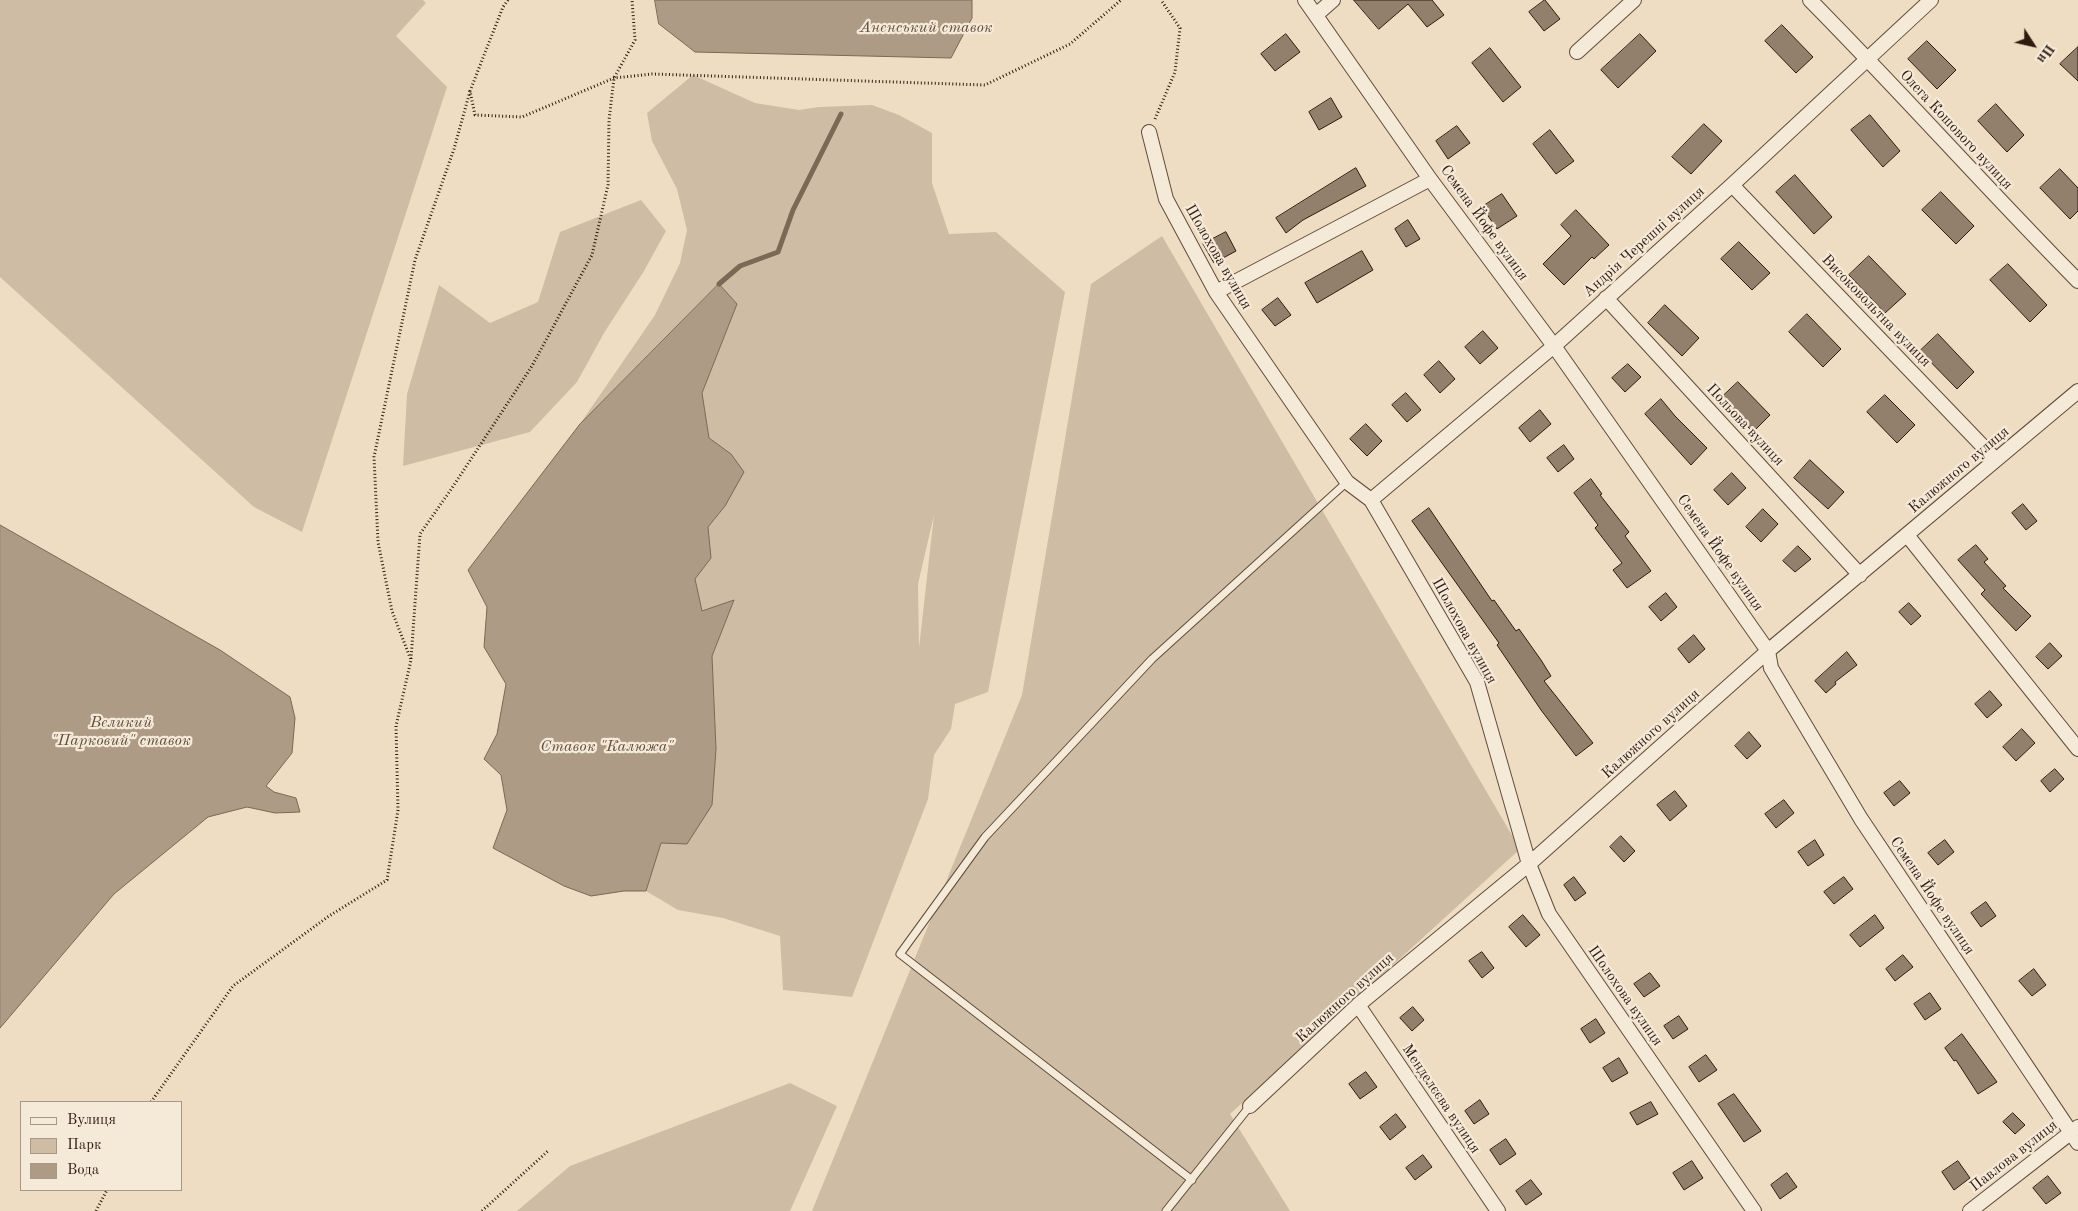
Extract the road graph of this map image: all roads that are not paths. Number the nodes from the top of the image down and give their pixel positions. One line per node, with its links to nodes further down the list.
1 (1305, 0): 6 (street, Семена Йофе вулиця)
2 (1333, 0): 6 (street)
3 (1634, 0): 7 (street)
4 (1810, 0): 8 (street, Олега Кошового вулиця)
5 (1931, 0): 8 (street, Андрія Черешні вулиця)
6 (1316, 16): 10 (street, Семена Йофе вулиця)
7 (1577, 52)
8 (1868, 58): 11 (street, Андрія Черешні вулиця); 12 (street, Олега Кошового вулиця)
9 (1149, 132): 13 (street, Шолохова вулиця)
10 (1430, 179): 13 (street); 15 (street, Семена Йофе вулиця)
11 (1732, 185): 14 (street, Андрія Черешні вулиця); 17 (street, Високовольтна вулиця)
12 (2078, 281)
13 (1216, 292): 18 (street, Шолохова вулиця)
14 (1606, 298): 15 (street, Андрія Черешні вулиця); 21 (street, Польова вулиця)
15 (1554, 346): 19 (street, Андрія Черешні вулиця); 22 (street, Семена Йофе вулиця)
16 (2078, 391): 17 (street, Калюжного вулиця)
17 (1996, 460): 20 (street, Калюжного вулиця)
18 (1347, 482): 19 (street, Шолохова вулиця); 28 (lane)
19 (1371, 500): 24 (street, Шолохова вулиця)
20 (1907, 535): 21 (street, Калюжного вулиця); 23 (street)
21 (1860, 575): 22 (street, Калюжного вулиця)
22 (1768, 651): 24 (street, Калюжного вулиця); 27 (street, Семена Йофе вулиця)
23 (2078, 749)
24 (1530, 864): 25 (street, Калюжного вулиця); 31 (street, Шолохова вулиця)
25 (1358, 1005): 26 (street, Калюжного вулиця); 30 (street, Менделєєва вулиця)
26 (1250, 1106): 28 (lane)
27 (2076, 1134): 32 (street, Павлова вулиця)
28 (1192, 1180): 29 (lane)
29 (1166, 1211)
30 (1498, 1211)
31 (1754, 1211)
32 (1970, 1211)

